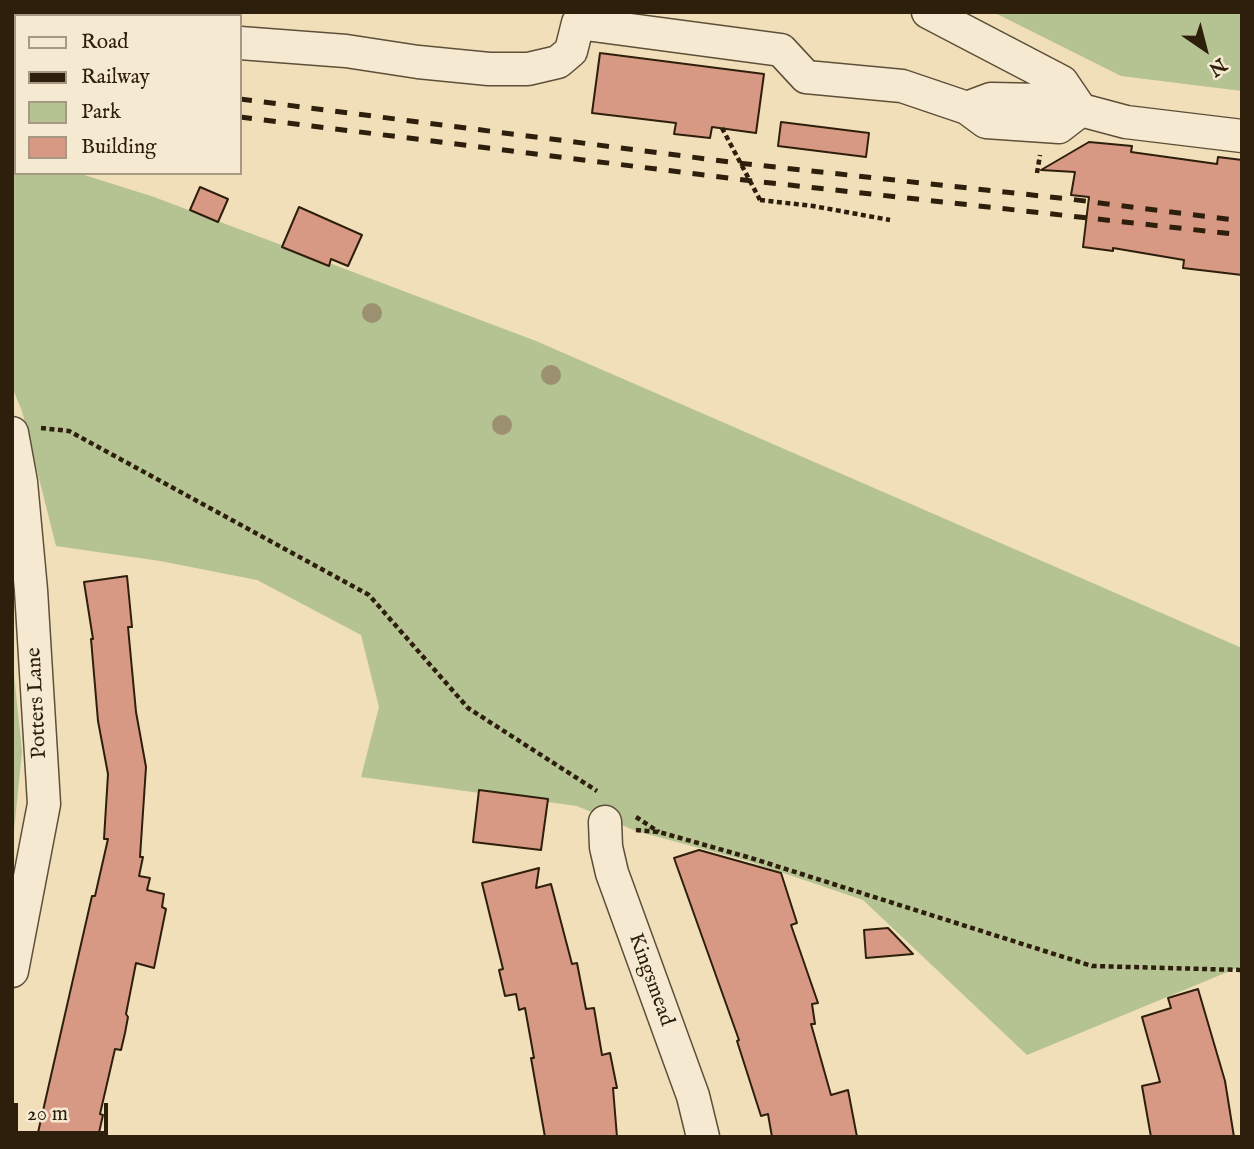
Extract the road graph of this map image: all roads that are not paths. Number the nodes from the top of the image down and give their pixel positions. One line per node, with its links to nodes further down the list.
1 (928, 12): 3 (street)
2 (242, 43): 3 (street)
3 (1082, 110): 4 (street)
4 (1242, 136)
5 (24, 430): 7 (street, Potters Lane)
6 (612, 809): 8 (street, Kingsmead)
7 (12, 971)
8 (703, 1137)

